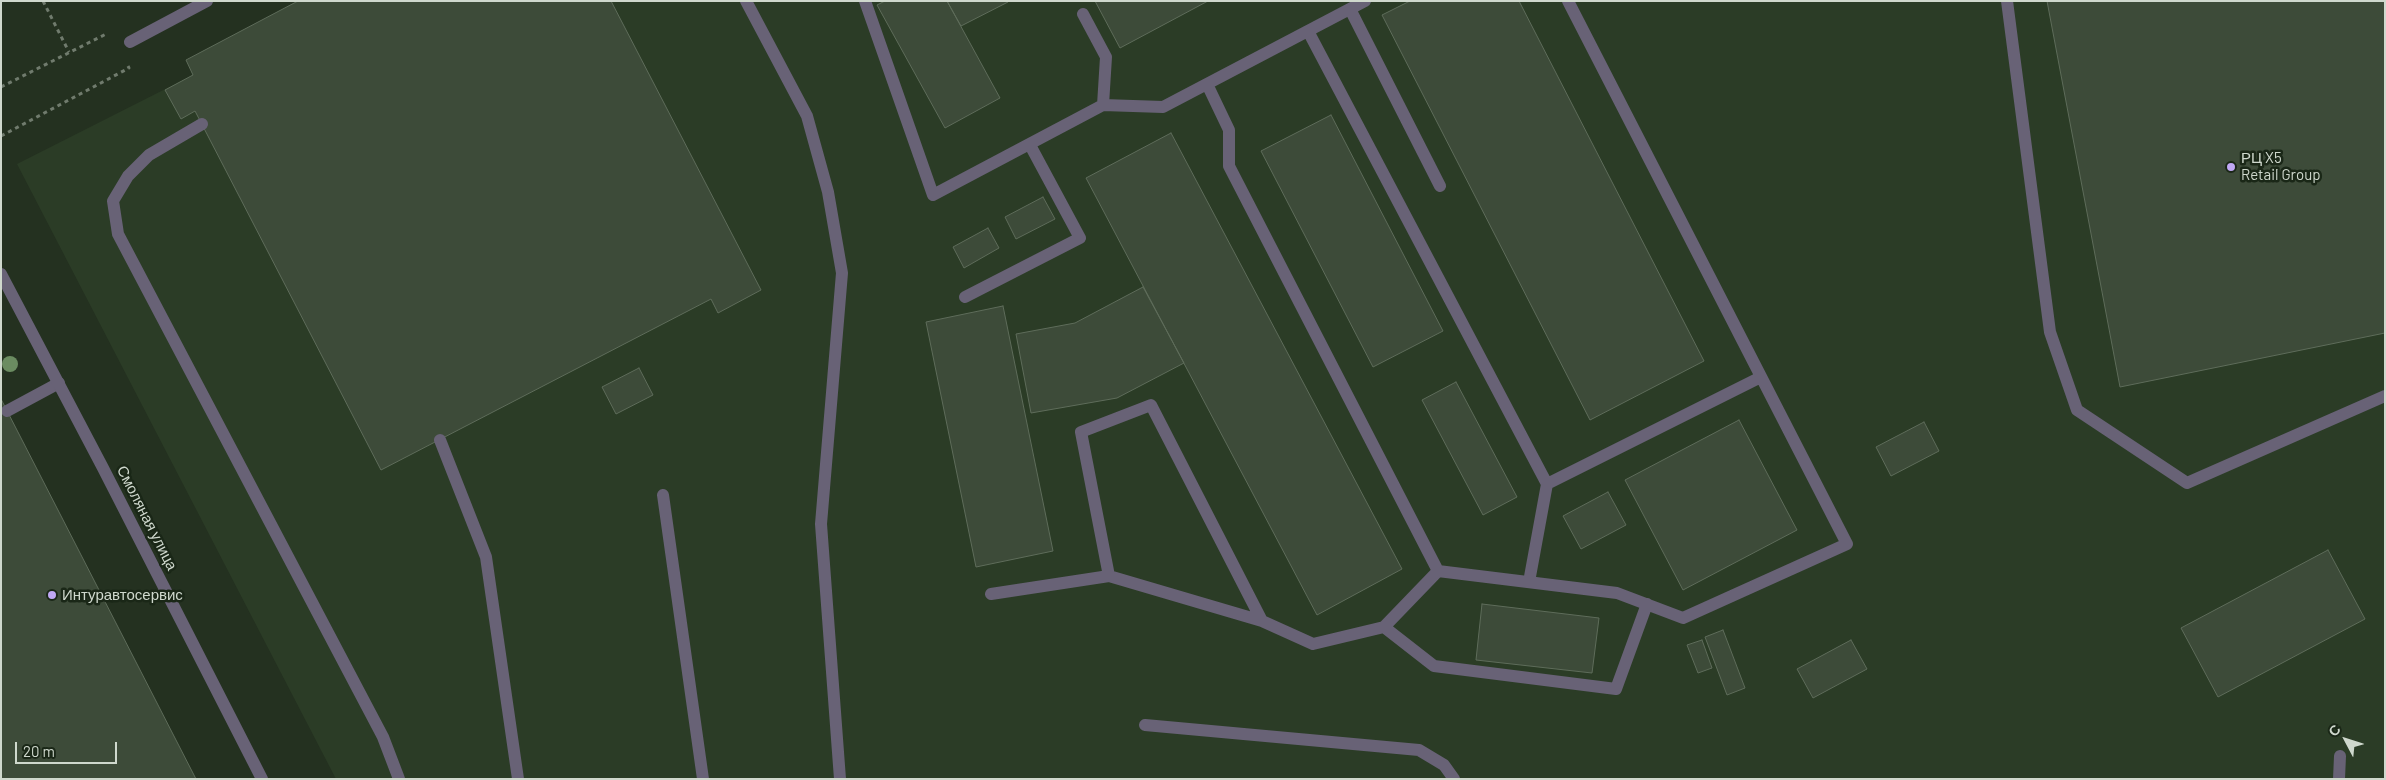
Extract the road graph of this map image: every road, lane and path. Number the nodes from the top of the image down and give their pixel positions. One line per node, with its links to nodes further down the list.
1 (43, 1): 13 (path)
2 (207, 1): 12 (street)
3 (746, 1): 44 (street)
4 (865, 1): 20 (street)
5 (1365, 1): 8 (street)
6 (1568, 1): 24 (street)
7 (2007, 1): 26 (street)
8 (1350, 9): 10 (street); 21 (street)
9 (1083, 14): 17 (street)
10 (1308, 31): 15 (street); 29 (street)
11 (111, 32): 13 (path)
12 (130, 42)
13 (70, 52): 16 (path)
14 (126, 61): 19 (path)
15 (1207, 84): 17 (street); 31 (street)
16 (1, 87)
17 (1103, 105): 20 (street)
18 (202, 124): 41 (street)
19 (1, 136)
20 (1030, 145): 23 (street)
21 (1440, 186)
22 (1, 274): 25 (street, Смоляная улица)
23 (965, 297)
24 (1762, 378): 29 (street); 35 (street)
25 (59, 383): 27 (street); 40 (street, Смоляная улица)
26 (2385, 396)
27 (7, 411)
28 (440, 440): 42 (street)
29 (1547, 484): 33 (street)
30 (663, 495): 43 (street)
31 (1438, 571): 33 (street); 37 (street)
32 (1108, 576): 34 (street); 36 (street); 36 (street)
33 (1530, 582): 35 (street)
34 (991, 594)
35 (1647, 604): 37 (street)
36 (1262, 621): 37 (street)
37 (1384, 627)
38 (1145, 725): 45 (street)
39 (2340, 756): 46 (street)
40 (262, 779)
41 (399, 779)
42 (518, 779)
43 (703, 779)
44 (840, 779)
45 (1454, 779)
46 (2339, 779)

